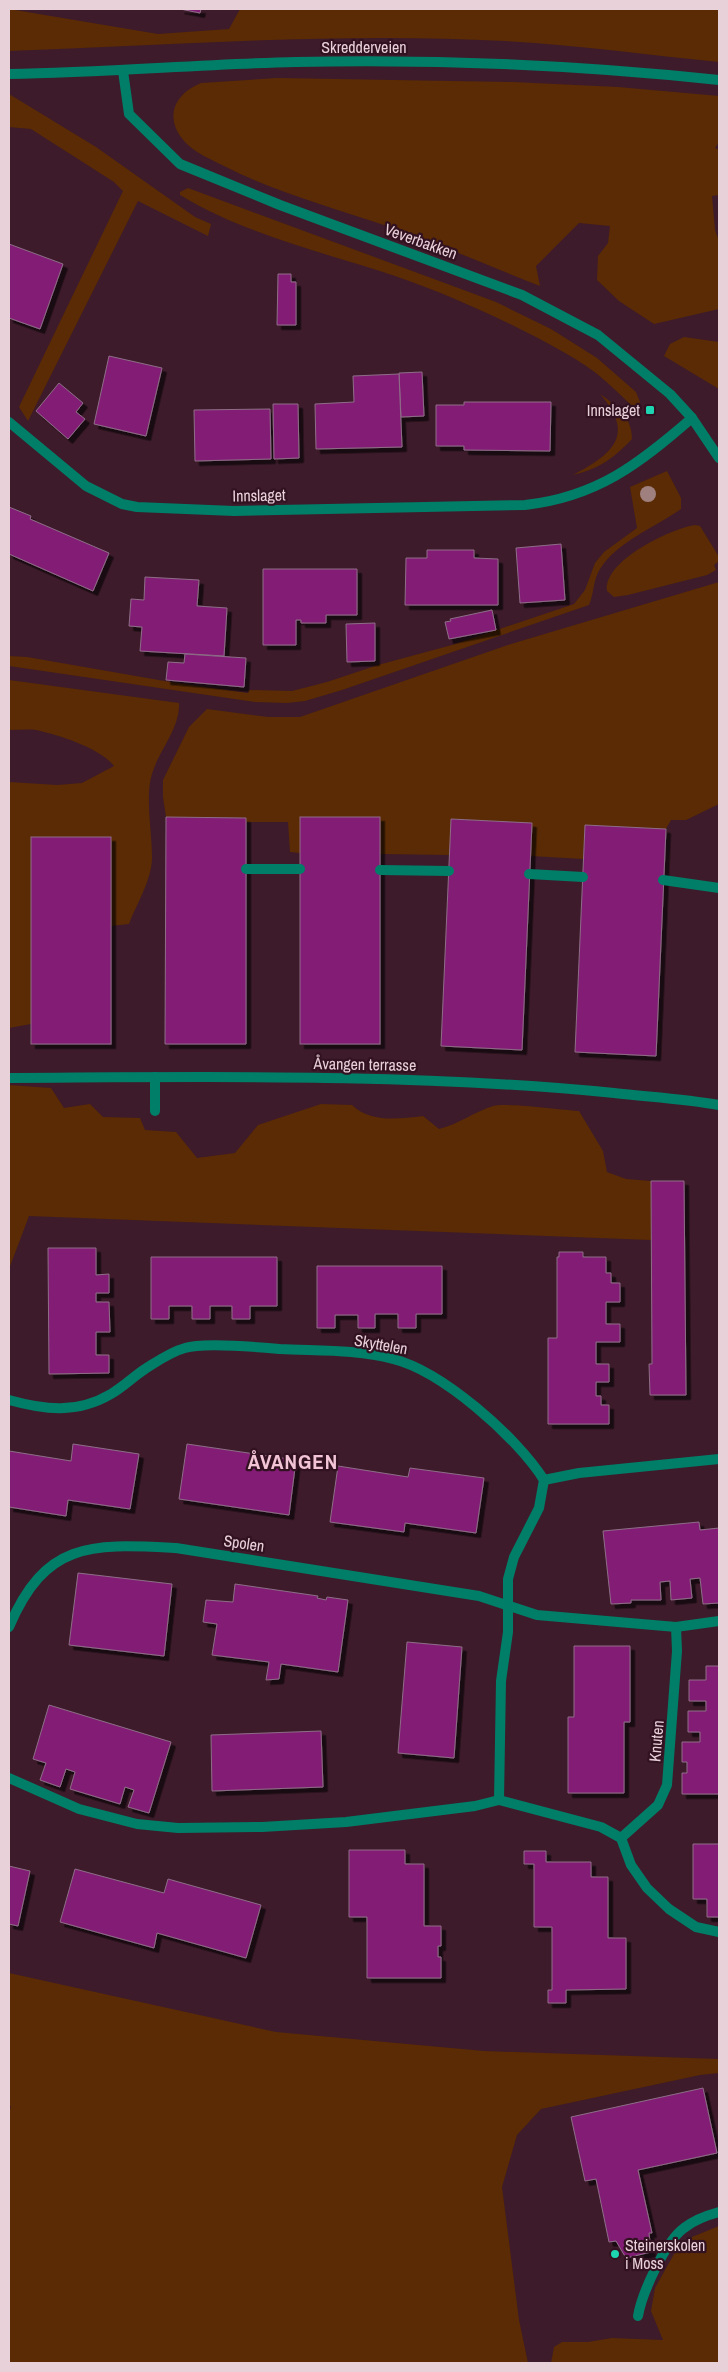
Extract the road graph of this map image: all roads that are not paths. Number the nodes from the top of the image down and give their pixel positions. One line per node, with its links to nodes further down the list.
1 (123, 71): 2 (street, Skredderveien); 3 (street, Skredderveien); 4 (street, Veverbakken)
2 (9, 74)
3 (719, 80)
4 (692, 418): 5 (street, Innslaget); 6 (street, Veverbakken)
5 (9, 422)
6 (718, 454)
7 (246, 868): 8 (street)
8 (300, 869)
9 (380, 870): 10 (street)
10 (449, 871)
11 (530, 874): 12 (street)
12 (583, 877)
13 (663, 880): 14 (street)
14 (719, 888)
15 (155, 1077): 16 (street, Åvangen terrasse); 17 (street, Åvangen terrasse); 18 (street)
16 (9, 1078)
17 (719, 1105)
18 (155, 1111)
19 (9, 1400): 21 (street, Skyttelen)
20 (719, 1459): 21 (street)
21 (544, 1480): 22 (street)
22 (508, 1607): 24 (street, Spolen); 25 (street); 27 (street)
23 (719, 1621): 25 (street)
24 (9, 1627)
25 (676, 1627): 28 (street, Knuten)
26 (9, 1778): 27 (street)
27 (499, 1800): 28 (street)
28 (622, 1838): 29 (street)
29 (719, 1932)
30 (719, 2212): 31 (street)
31 (638, 2316)

